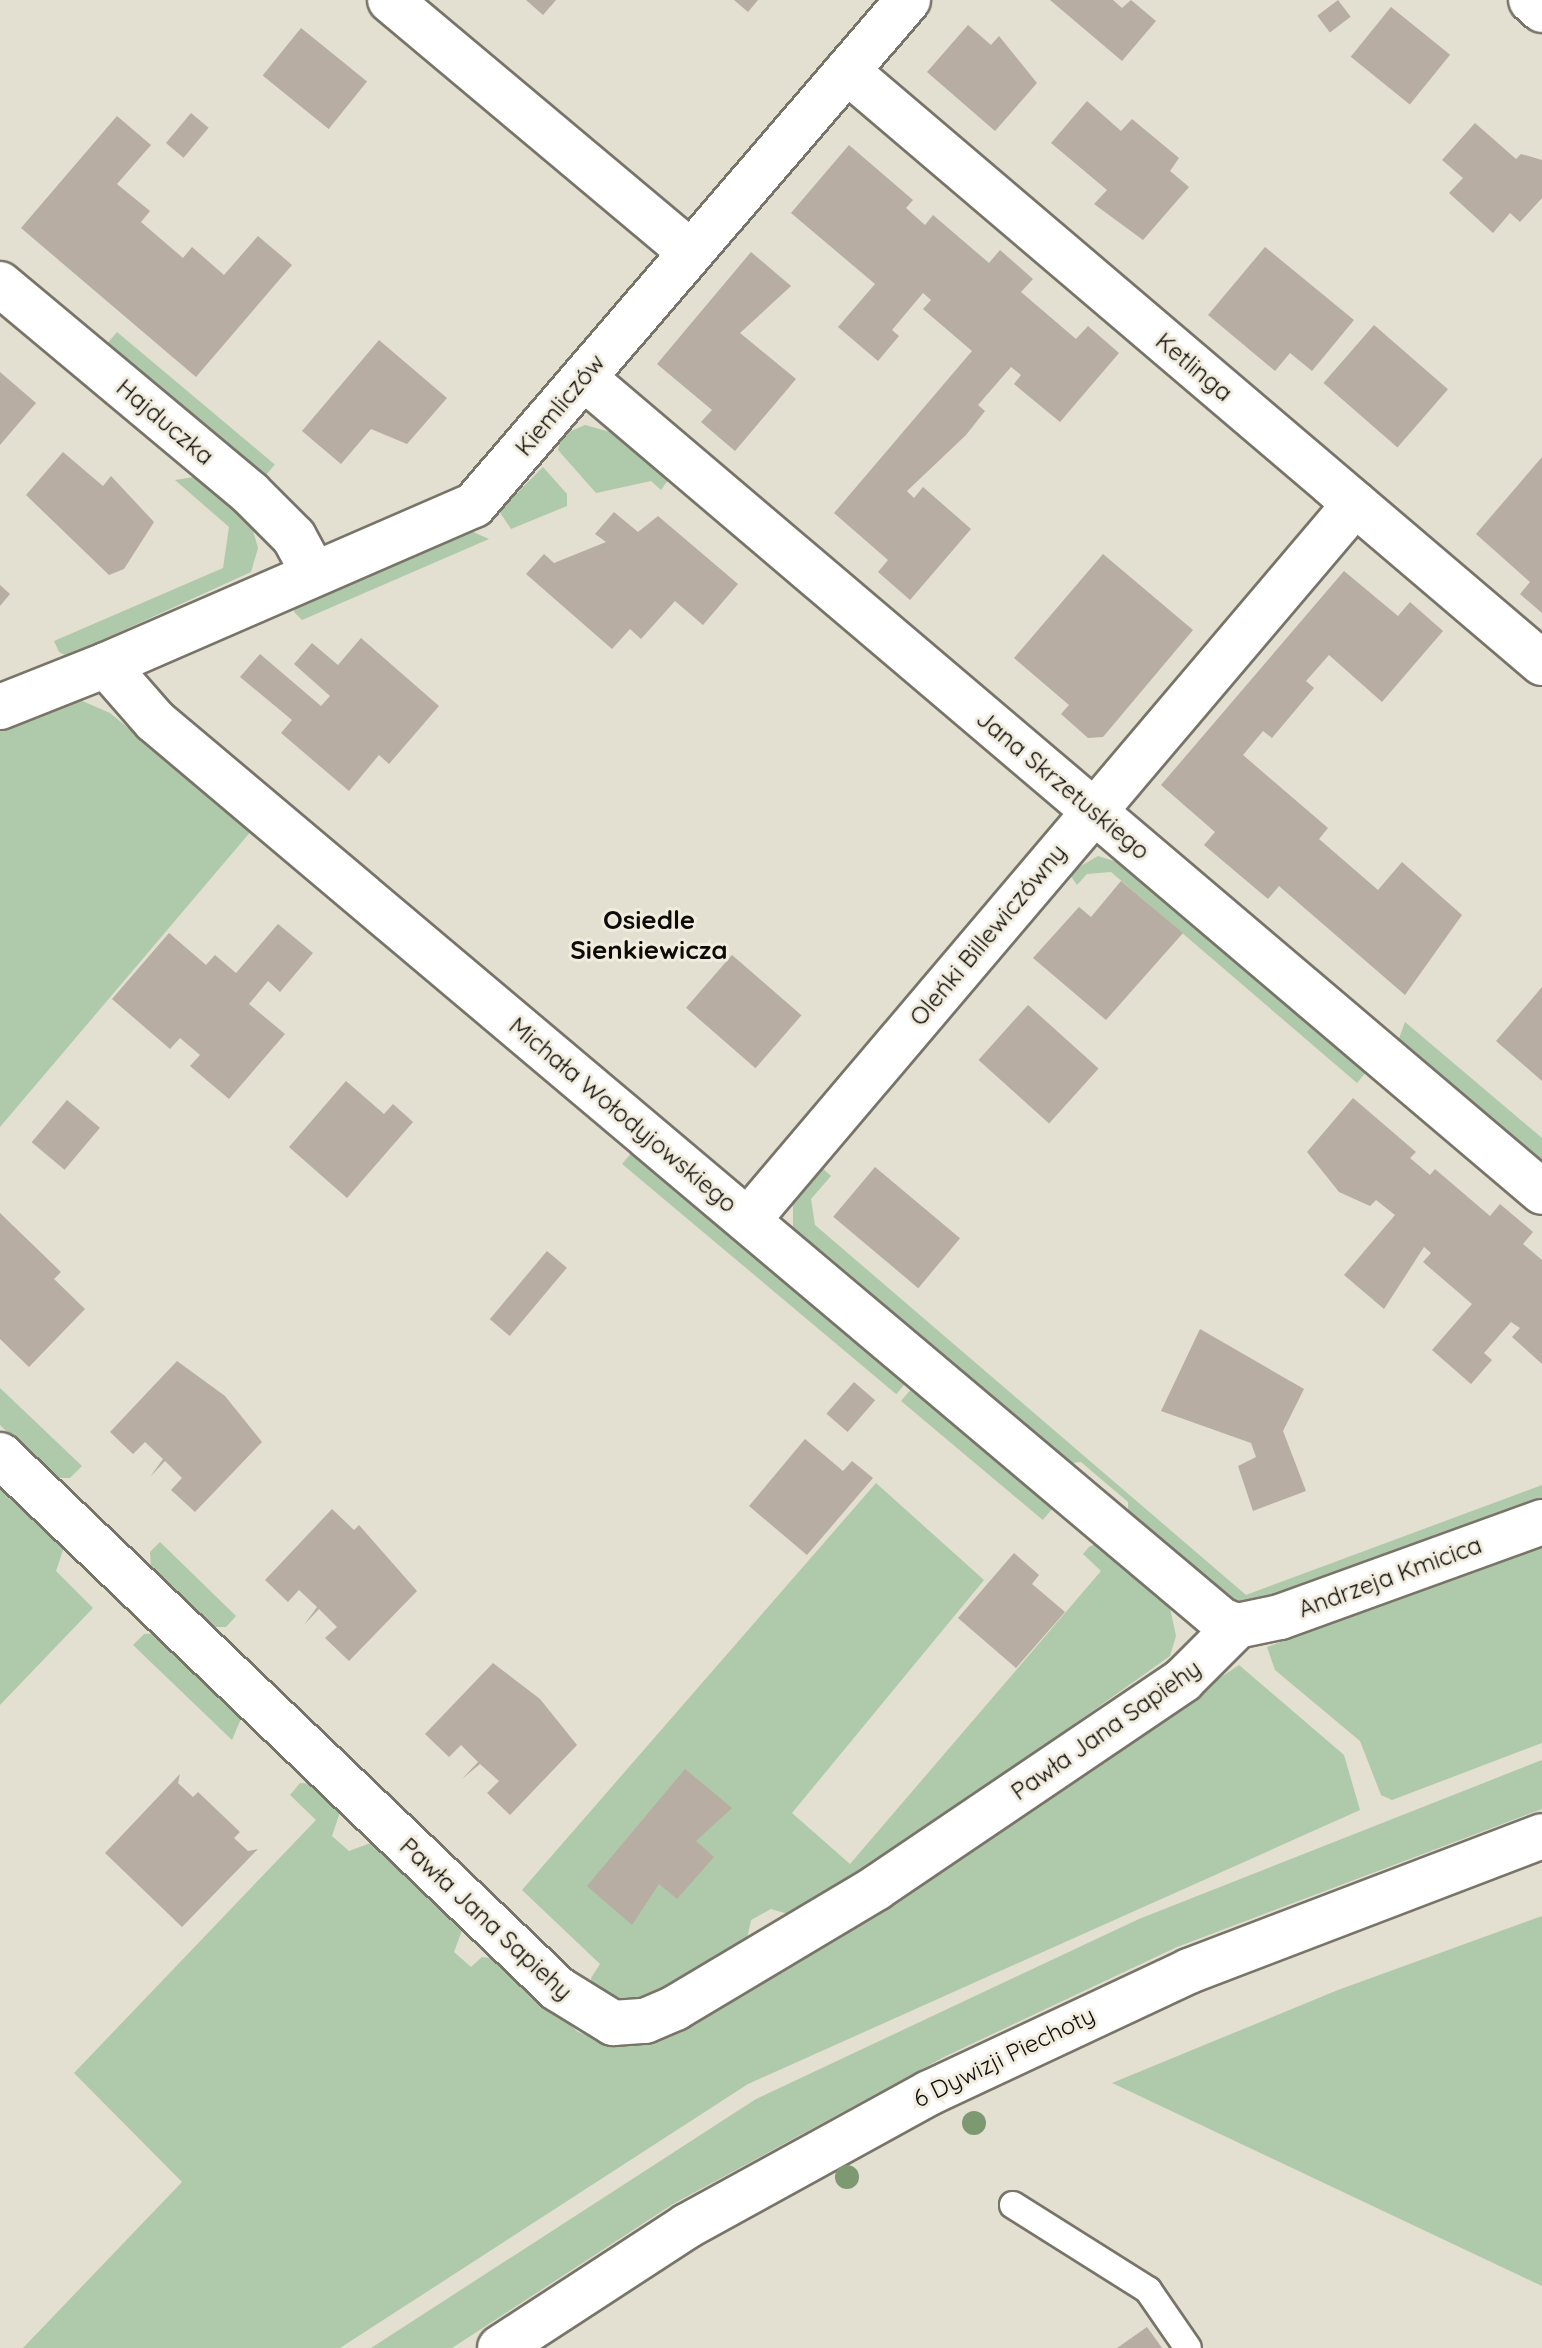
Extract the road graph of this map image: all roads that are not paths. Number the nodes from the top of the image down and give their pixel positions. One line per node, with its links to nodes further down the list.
1 (390, 0): 6 (street)
2 (908, 0): 5 (street, Kiemliczów)
3 (1531, 0): 4 (street)
4 (1542, 10)
5 (847, 71): 6 (street, Kiemliczów); 9 (street, Ketlinga)
6 (690, 252): 8 (street, Kiemliczów)
7 (0, 284): 10 (street, Hajduczka)
8 (584, 378): 10 (street, Kiemliczów); 14 (street, Jana Skrzetuskiego)
9 (1355, 504): 11 (street, Ketlinga); 14 (street, Oleńki Billewiczówny)
10 (314, 574): 12 (street, Kiemliczów)
11 (1542, 663)
12 (106, 665): 13 (street); 16 (street, Michała Wołodyjowskiego)
13 (0, 707)
14 (1093, 810): 15 (street, Jana Skrzetuskiego); 16 (street, Oleńki Billewiczówny)
15 (1542, 1192)
16 (748, 1220): 19 (street, Michała Wołodyjowskiego)
17 (0, 1455): 19 (street, Pawła Jana Sapiehy)
18 (1542, 1522): 19 (street, Andrzeja Kmicica)
19 (1237, 1626)
20 (1542, 1836): 22 (street, 6 Dywizji Piechoty)
21 (1013, 2205): 23 (lane)
22 (500, 2348)
23 (1188, 2348)

